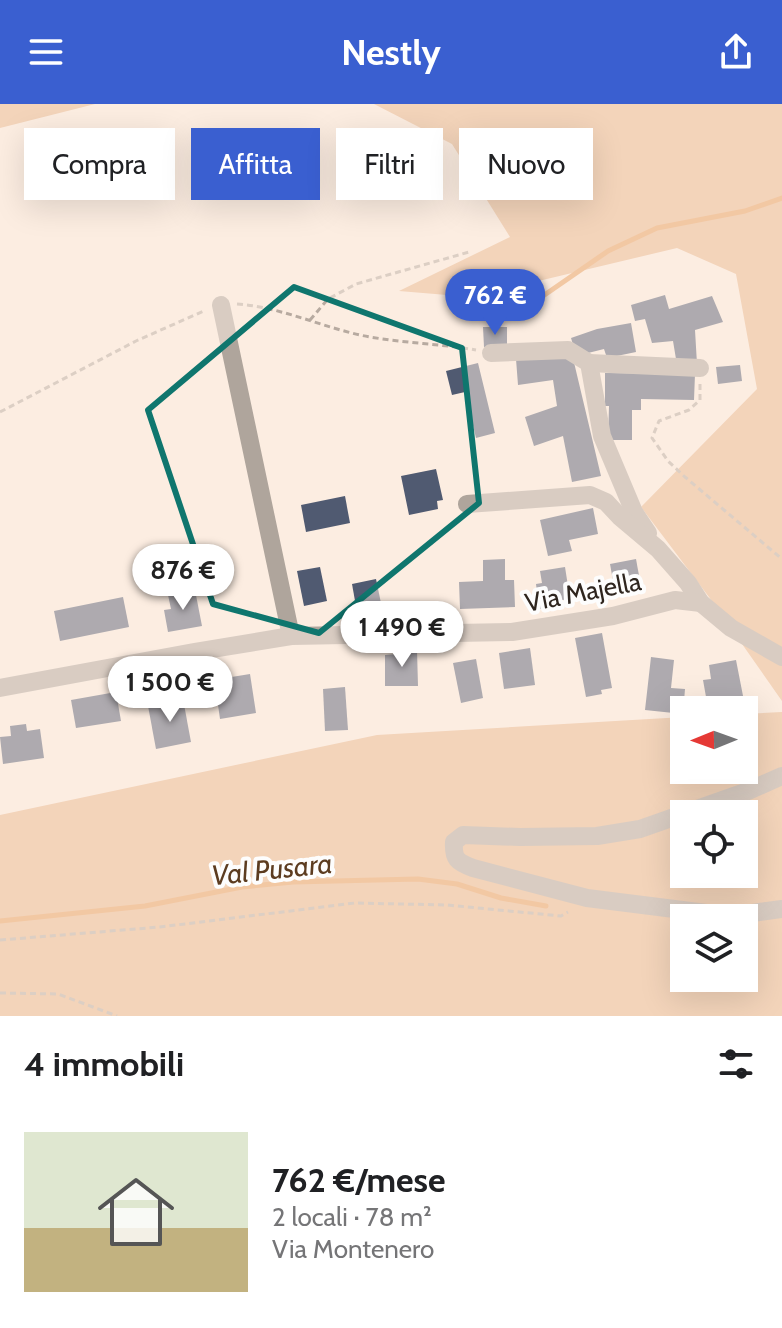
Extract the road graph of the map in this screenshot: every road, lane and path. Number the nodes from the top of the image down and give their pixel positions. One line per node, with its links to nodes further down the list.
1 (469, 252): 3 (path)
2 (221, 305): 3 (path); 7 (path); 12 (street)
3 (310, 320): 4 (path)
4 (491, 353): 5 (street)
5 (589, 363): 6 (street); 9 (street)
6 (700, 368): 10 (path)
7 (0, 412)
8 (467, 504): 9 (street)
9 (658, 549): 11 (street)
10 (782, 559)
11 (701, 603): 12 (street, Via Majella); 13 (street)
12 (291, 636): 14 (street, Via Majella)
13 (782, 657)
14 (0, 688)
15 (782, 776): 16 (street)
16 (587, 898): 17 (street); 18 (path)
17 (782, 909)
18 (0, 940)
19 (0, 993): 20 (path)
20 (117, 1016)

